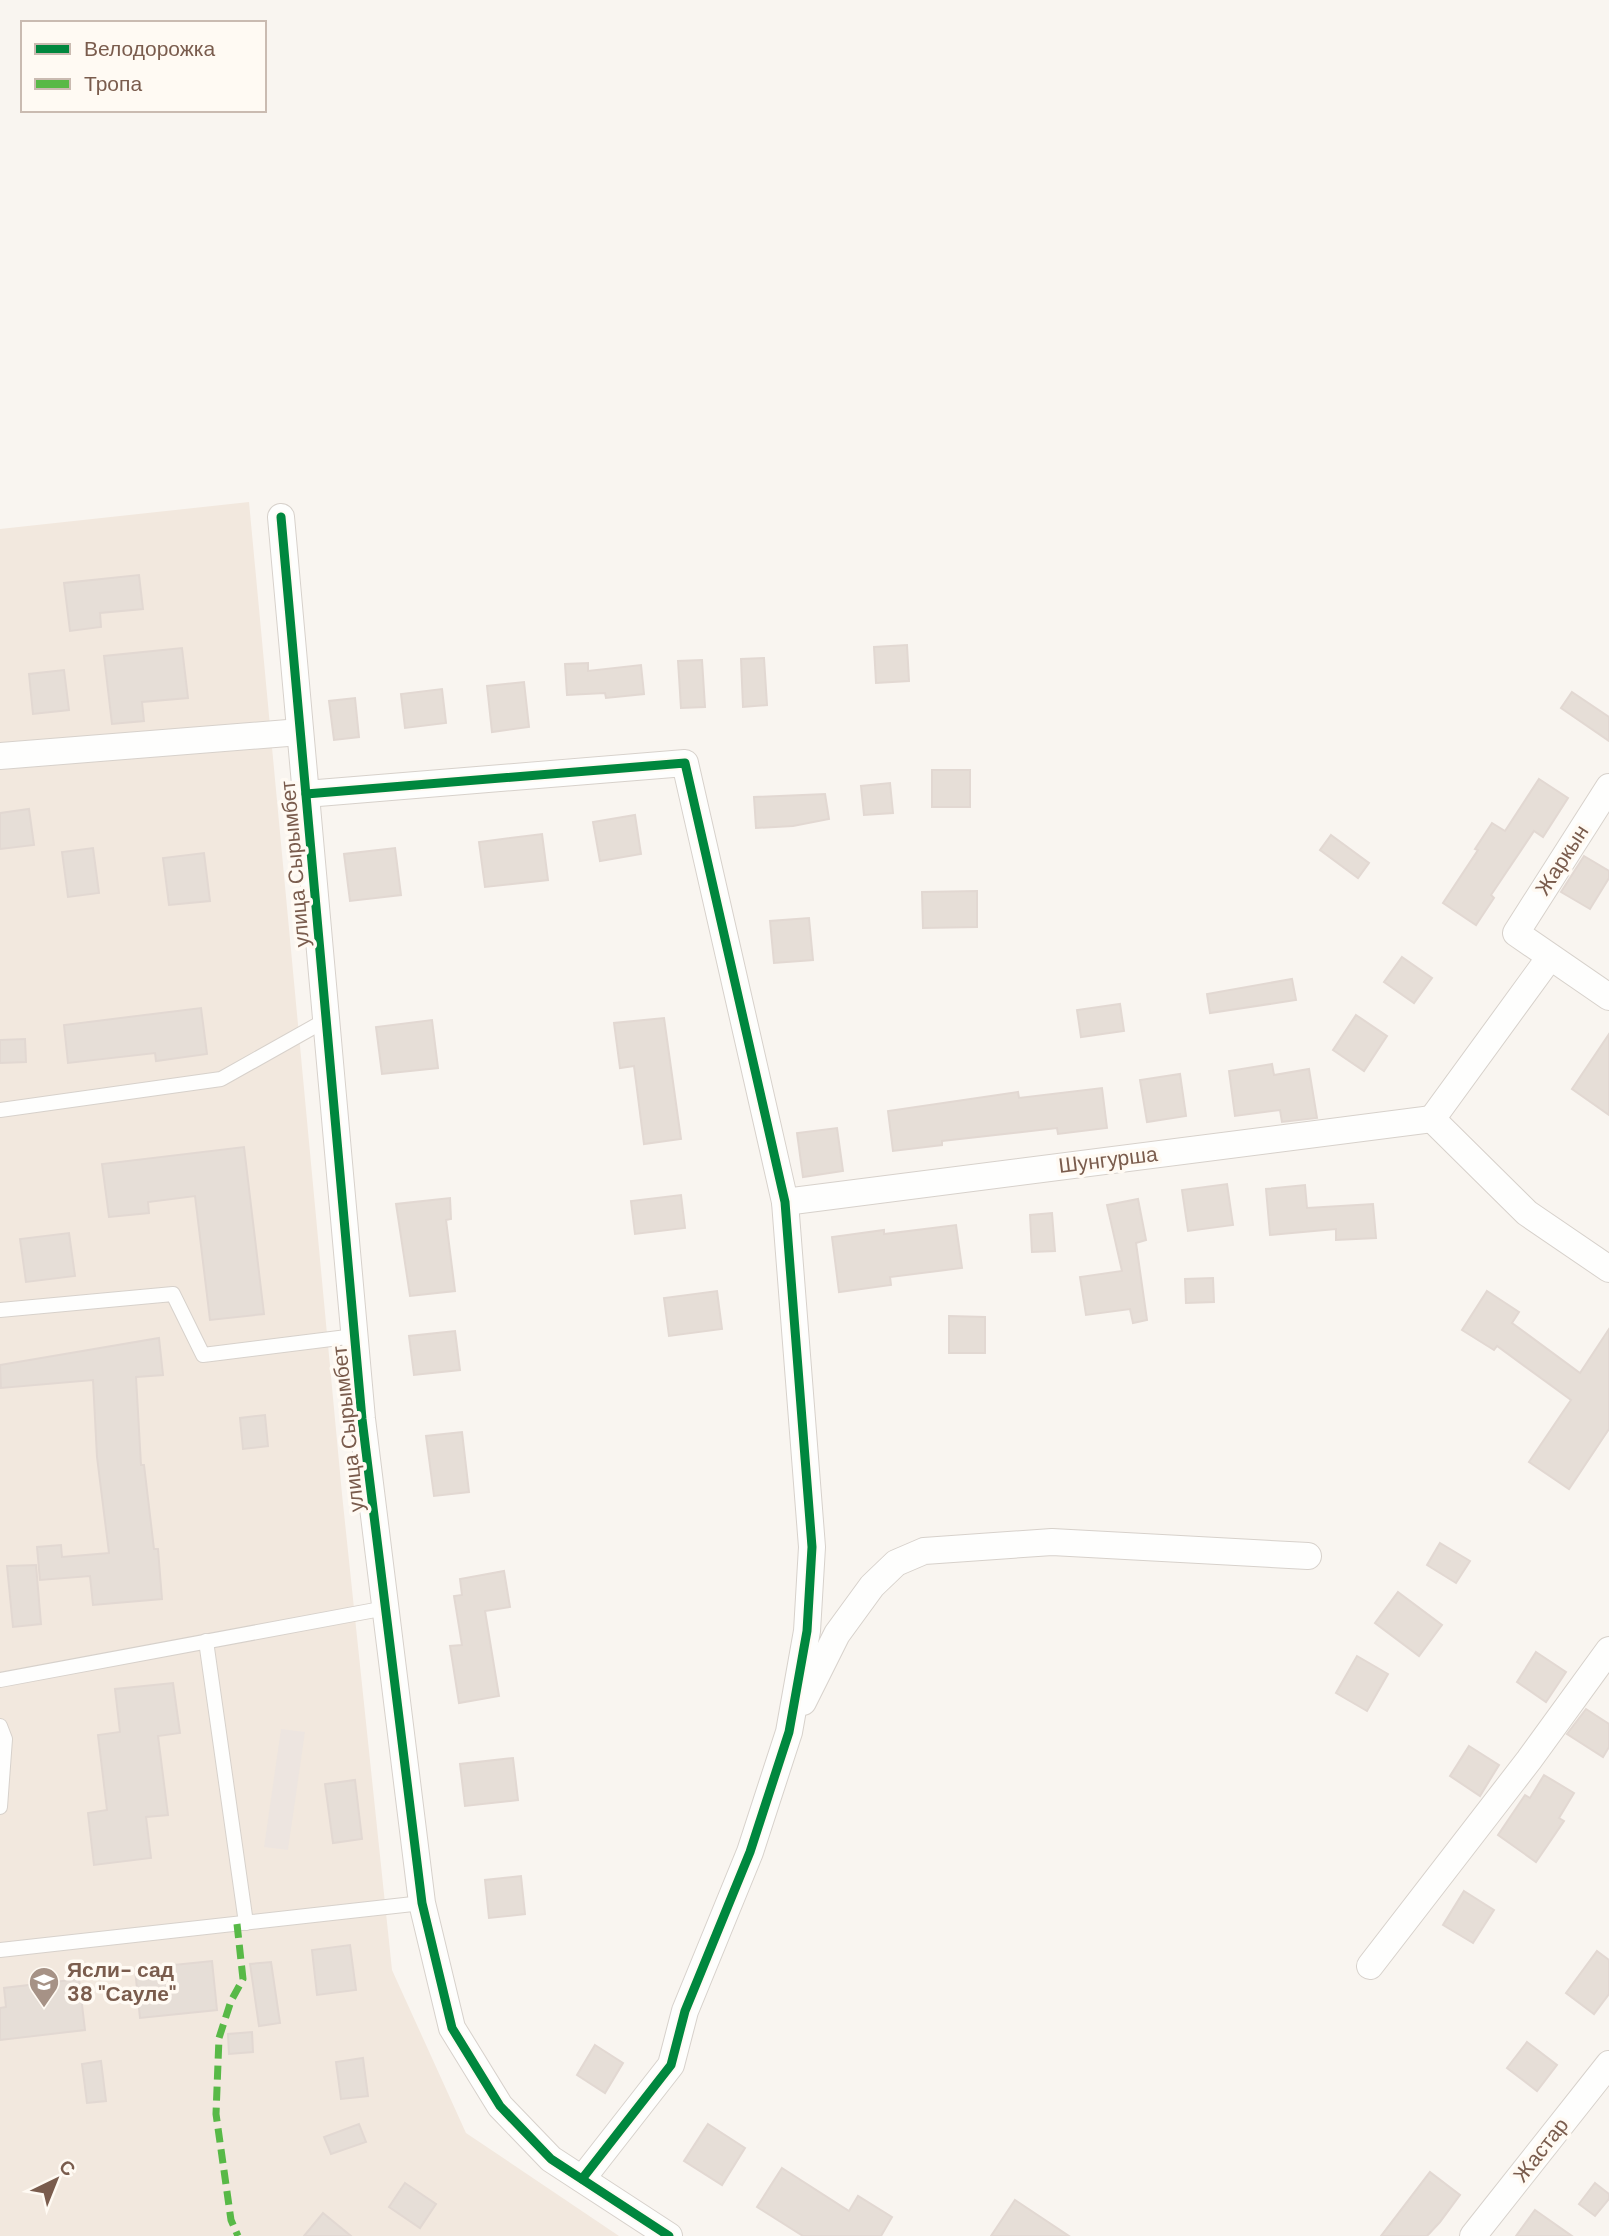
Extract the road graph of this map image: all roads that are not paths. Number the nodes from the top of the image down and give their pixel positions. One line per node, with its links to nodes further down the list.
1 (281, 517): 2 (street, улица Сырымбет)
2 (300, 732): 3 (street); 5 (street, улица Сырымбет)
3 (0, 756)
4 (1609, 788): 6 (street, Жаркын)
5 (306, 794): 8 (street, улица Сырымбет); 11 (street)
6 (1550, 957): 7 (street); 10 (street)
7 (1609, 997)
8 (326, 1020): 9 (lane); 14 (street, улица Сырымбет)
9 (0, 1110)
10 (1432, 1119): 11 (street, Шунгурша); 12 (street)
11 (785, 1202): 21 (street)
12 (1609, 1269)
13 (0, 1310): 14 (lane)
14 (355, 1336): 16 (street, улица Сырымбет)
15 (1308, 1556): 21 (street)
16 (386, 1608): 17 (lane); 23 (street, улица Сырымбет)
17 (206, 1641): 19 (lane); 24 (lane)
18 (1609, 1650): 26 (street)
19 (0, 1680)
20 (0, 1726): 22 (lane)
21 (789, 1732): 28 (street)
22 (0, 1807)
23 (422, 1903): 24 (lane); 28 (street, улица Сырымбет)
24 (246, 1923): 25 (lane)
25 (0, 1950)
26 (1370, 1966)
27 (1609, 2064): 30 (street, Жастар)
28 (582, 2179): 29 (street, улица Сырымбет)
29 (670, 2236)
30 (1473, 2236)

